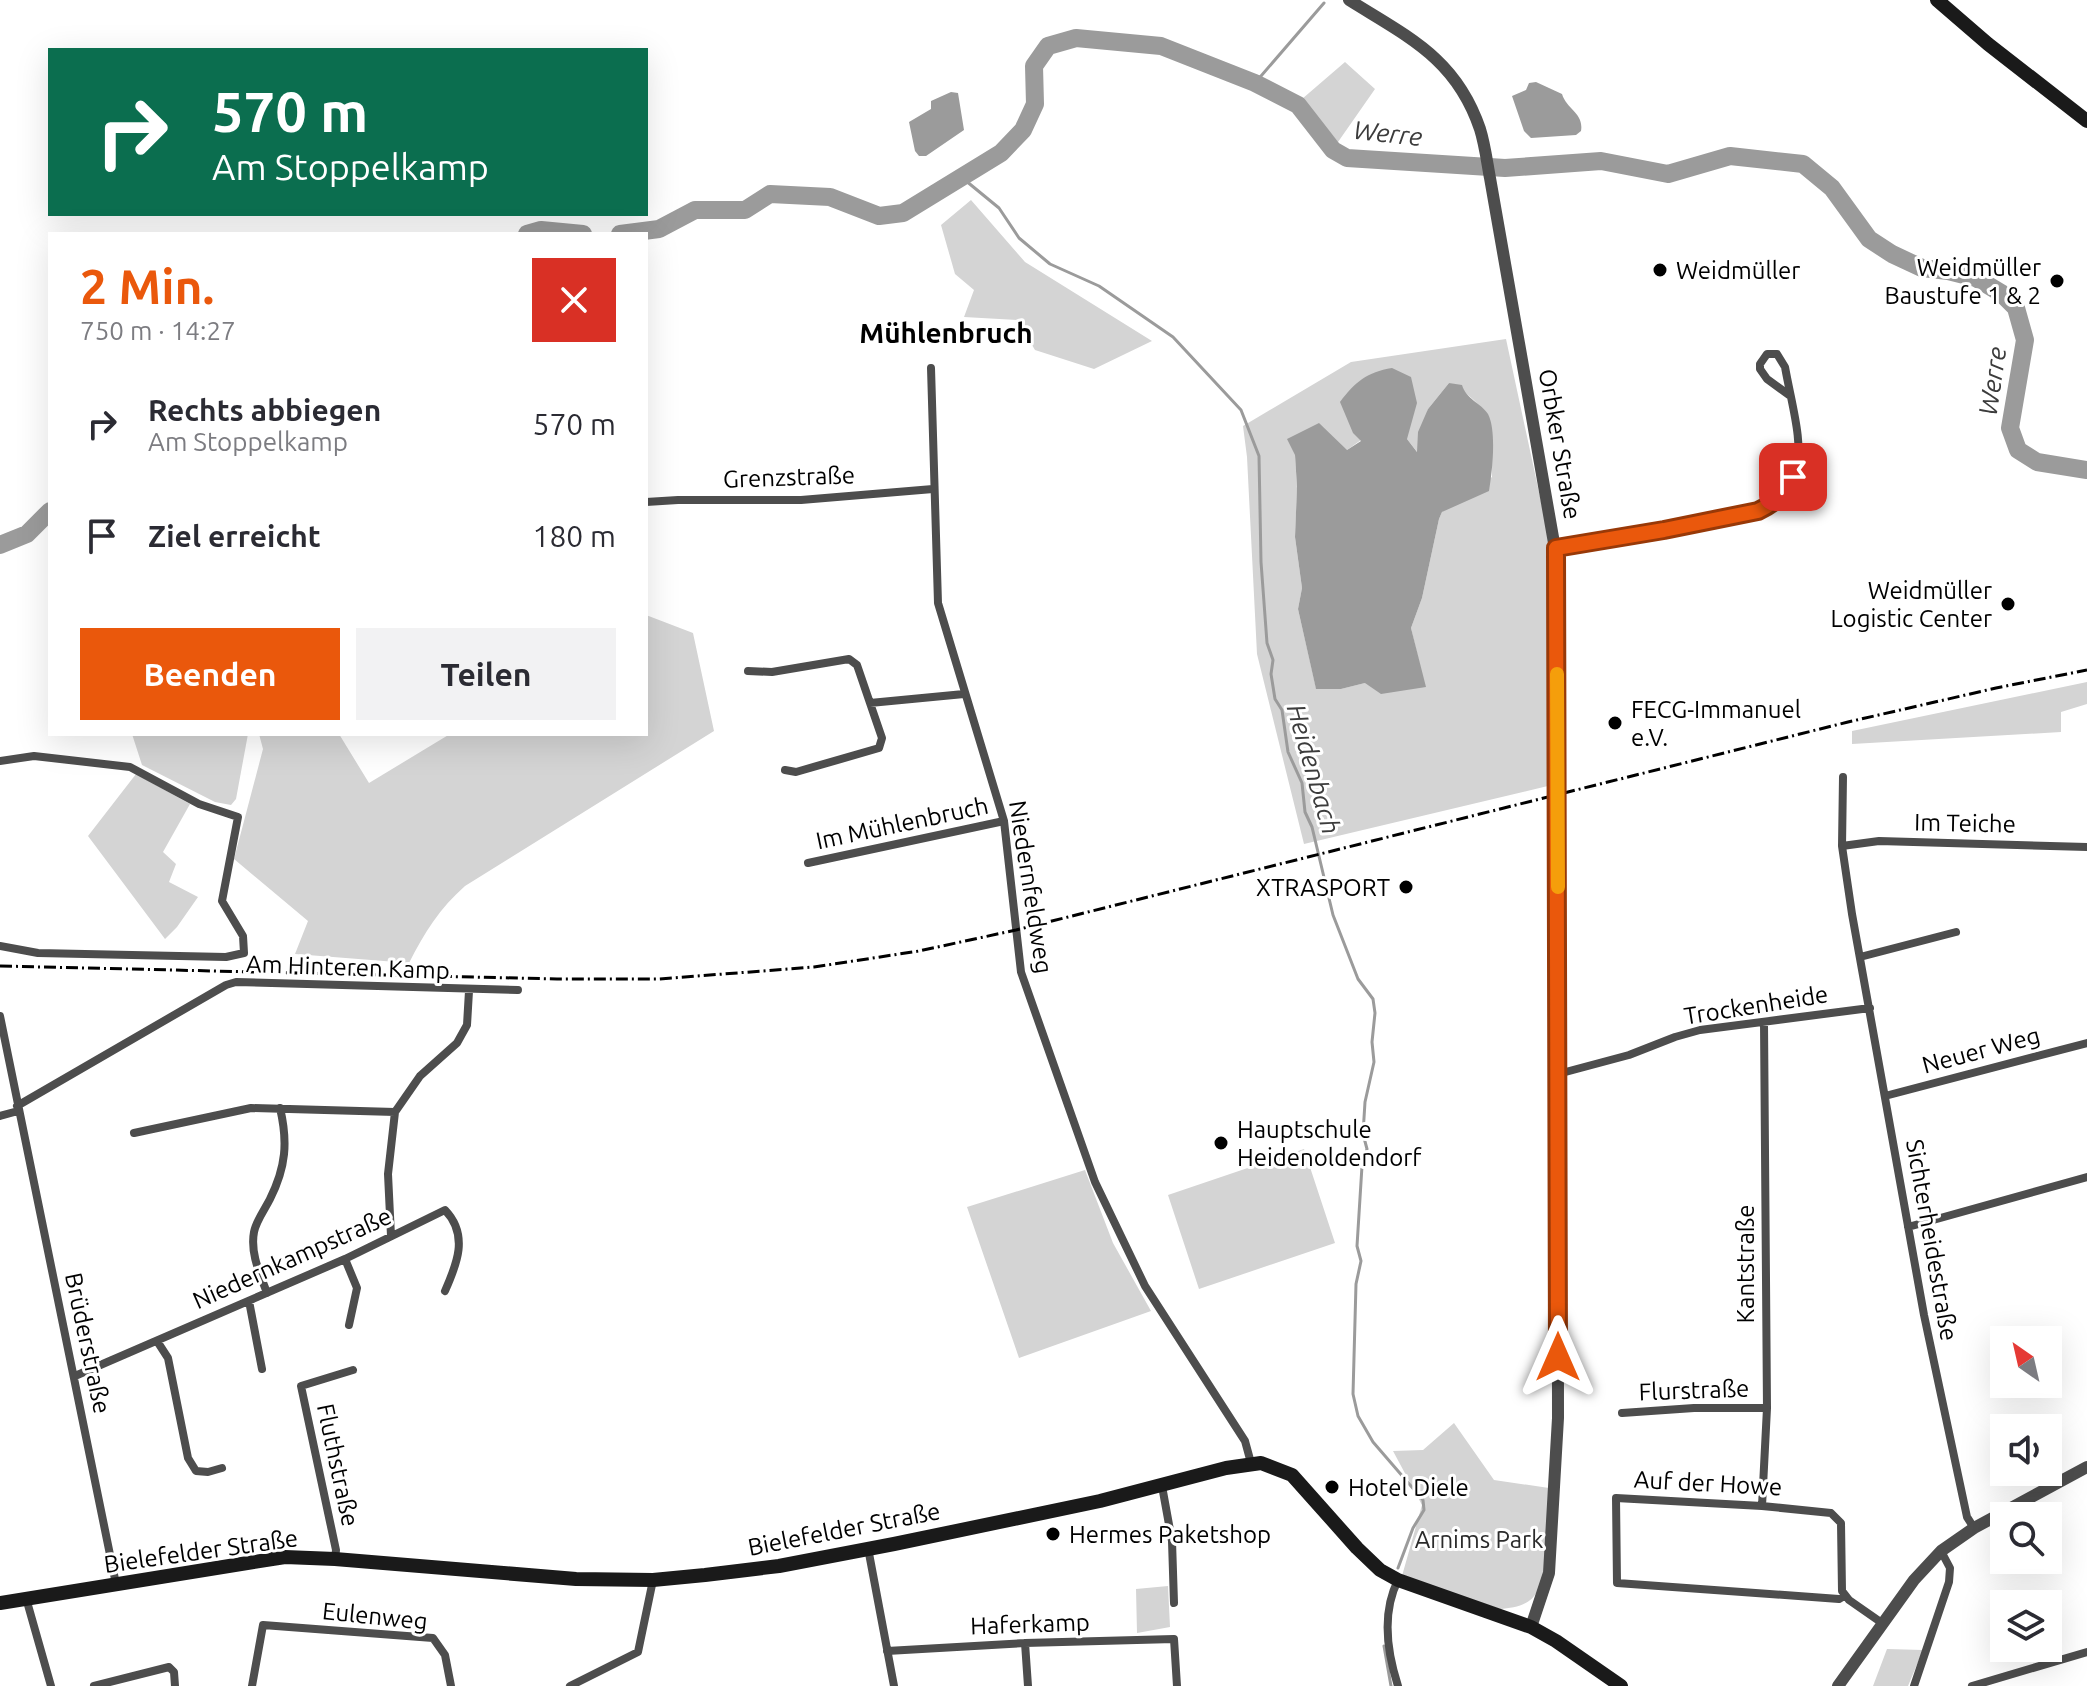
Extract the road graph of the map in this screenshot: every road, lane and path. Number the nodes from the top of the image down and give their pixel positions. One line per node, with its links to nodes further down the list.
1 (1349, 0): 8 (street, Orbker Straße)
2 (1937, 0): 3 (main road)
3 (2087, 121)
4 (931, 368): 6 (street, Niedernfeldweg)
5 (1789, 395): 5 (street); 8 (street)
6 (933, 489): 7 (street, Grenzstraße); 10 (street, Niedernfeldweg)
7 (648, 502)
8 (1556, 548): 28 (street, Orbker Straße)
9 (748, 671): 11 (street)
10 (964, 694): 11 (street); 15 (street, Niedernfeldweg)
11 (870, 703): 13 (street)
12 (0, 761): 20 (street)
13 (785, 770)
14 (1843, 777): 16 (street, Sichterheidestraße)
15 (1004, 821): 18 (street, Im Mühlenbruch); 49 (street, Niedernfeldweg)
16 (1842, 846): 17 (street, Im Teiche); 21 (street, Sichterheidestraße)
17 (2087, 847)
18 (808, 863)
19 (1956, 932): 21 (street)
20 (0, 946)
21 (1860, 957): 24 (street, Sichterheidestraße)
22 (518, 990): 23 (street, Am Hinteren Kamp)
23 (469, 991): 30 (street, Am Hinteren Kamp); 32 (street)
24 (1870, 1008): 26 (street, Trockenheide); 29 (street, Sichterheidestraße)
25 (0, 1016): 30 (street, Brüderstraße)
26 (1764, 1022): 28 (street, Trockenheide); 47 (street, Kantstraße)
27 (2087, 1043): 29 (street, Neuer Weg)
28 (1558, 1074): 66 (street, Orbker Straße)
29 (1885, 1096): 36 (street, Sichterheidestraße)
30 (18, 1108): 33 (street); 46 (street, Brüderstraße)
31 (280, 1108): 32 (street); 34 (street); 40 (street)
32 (395, 1112): 37 (street)
33 (0, 1116)
34 (134, 1133)
35 (2087, 1177): 36 (street)
36 (1908, 1227): 54 (street, Sichterheidestraße)
37 (391, 1236): 38 (street, Niedernkampstraße); 39 (street, Niedernkampstraße)
38 (345, 1259): 40 (street, Niedernkampstraße); 42 (street)
39 (445, 1291)
40 (267, 1293): 41 (street, Niedernkampstraße)
41 (249, 1301): 43 (street, Niedernkampstraße); 44 (street)
42 (349, 1325)
43 (157, 1341): 46 (street, Niedernkampstraße); 51 (street)
44 (262, 1369)
45 (353, 1370): 57 (street, Fluthstraße)
46 (75, 1376): 60 (street, Brüderstraße)
47 (1767, 1408): 48 (street, Flurstraße); 53 (street, Kantstraße)
48 (1622, 1413)
49 (1251, 1463): 52 (main road, Bielefelder Straße); 59 (main road, Bielefelder Straße)
50 (2087, 1467): 54 (street)
51 (222, 1468)
52 (1162, 1486): 55 (main road, Bielefelder Straße); 64 (street)
53 (1762, 1506): 61 (street, Auf der Howe); 61 (street, Auf der Howe)
54 (1974, 1528): 56 (street)
55 (868, 1548): 58 (main road, Bielefelder Straße); 68 (street)
56 (1941, 1551): 65 (street); 82 (street)
57 (335, 1559): 58 (main road, Bielefelder Straße); 60 (main road, Bielefelder Straße)
58 (653, 1580): 75 (street)
59 (1398, 1580): 66 (main road, Bielefelder Straße); 79 (street)
60 (116, 1584): 62 (main road, Bielefelder Straße)
61 (1844, 1596): 65 (street)
62 (26, 1598): 63 (main road, Bielefelder Straße); 70 (street)
63 (0, 1603)
64 (1174, 1603)
65 (1882, 1623): 81 (street)
66 (1531, 1627): 80 (main road, Bielefelder Straße)
67 (1025, 1643): 68 (street, Haferkamp); 77 (street); 78 (street, Haferkamp)
68 (887, 1651): 76 (street)
69 (2087, 1652): 83 (street)
70 (51, 1686)
71 (94, 1686): 72 (street)
72 (175, 1686)
73 (252, 1686): 74 (street, Eulenweg)
74 (451, 1686)
75 (570, 1686)
76 (894, 1686)
77 (1028, 1686)
78 (1177, 1686)
79 (1398, 1686)
80 (1621, 1686)
81 (1838, 1686)
82 (1914, 1686)
83 (1972, 1686)

